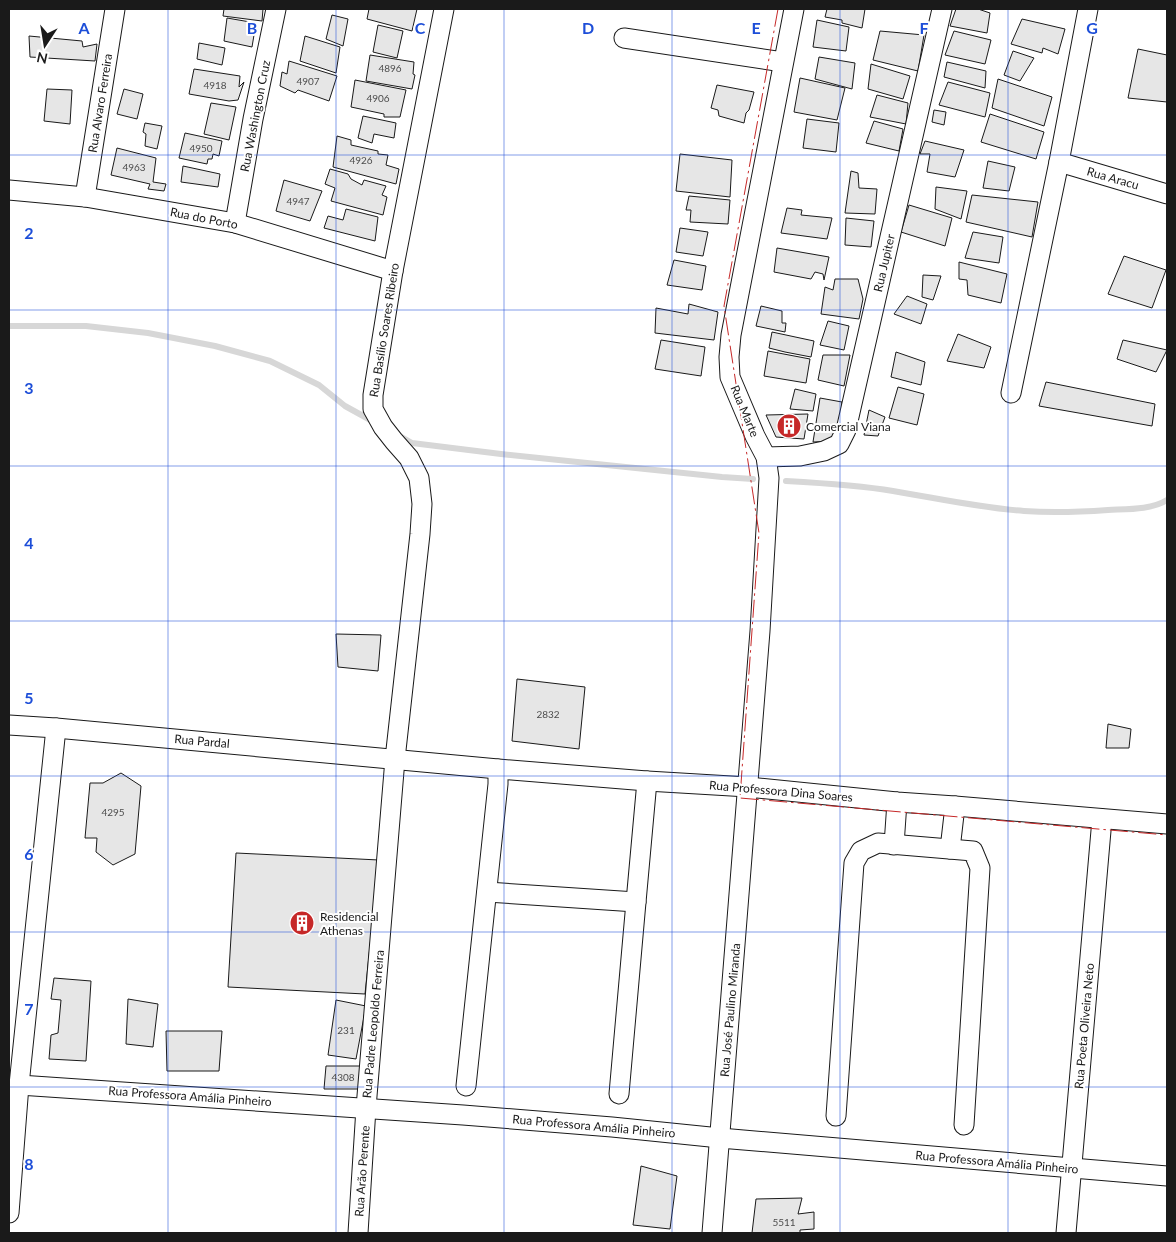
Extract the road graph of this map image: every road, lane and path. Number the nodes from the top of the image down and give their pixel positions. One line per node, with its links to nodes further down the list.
1 (115, 9): 12 (street, Rua Alvaro Ferreira)
2 (276, 9): 13 (street, Rua Washington Cruz)
3 (444, 9): 14 (street, Rua Basílio Soares Ribeiro)
4 (794, 9): 8 (street, Rua Marte)
5 (942, 9): 16 (street, Rua Jupiter)
6 (1088, 9): 9 (street)
7 (624, 38): 8 (street)
8 (783, 62): 16 (street, Rua Marte)
9 (1059, 162): 11 (street, Rua Aracu); 15 (street)
10 (9, 190): 12 (street, Rua do Porto)
11 (1167, 194)
12 (85, 197): 13 (street, Rua do Porto)
13 (236, 223): 14 (street, Rua do Porto)
14 (393, 271): 19 (street, Rua Basílio Soares Ribeiro)
15 (1011, 393)
16 (766, 457): 22 (street, Rua Marte)
17 (9, 724): 18 (street, Rua Pardal)
18 (56, 728): 19 (street, Rua Pardal); 31 (street)
19 (395, 759): 20 (street, Rua Professora Dina Soares); 34 (street, Rua Padre Leopoldo Ferreira)
20 (498, 769): 21 (street, Rua Professora Dina Soares); 29 (street)
21 (647, 781): 22 (street, Rua Professora Dina Soares); 30 (street)
22 (748, 787): 23 (street, Rua Professora Dina Soares); 37 (street, Rua José Paulino Miranda)
23 (897, 802): 24 (street, Rua Professora Dina Soares); 27 (street)
24 (956, 806): 25 (street, Rua Professora Dina Soares); 28 (street)
25 (1102, 819): 26 (street, Rua Professora Dina Soares); 38 (street, Rua Poeta Oliveira Neto)
26 (1167, 824)
27 (894, 845): 28 (street); 35 (street)
28 (950, 849): 36 (street)
29 (487, 892): 30 (street); 32 (street)
30 (636, 902): 33 (street)
31 (20, 1085): 34 (street, Rua Professora Amália Pinheiro); 40 (street)
32 (466, 1086)
33 (619, 1094)
34 (366, 1108): 37 (street, Rua Professora Amália Pinheiro); 41 (street, Rua Arão Perente)
35 (836, 1116)
36 (964, 1125)
37 (720, 1138): 38 (street, Rua Professora Amália Pinheiro); 42 (street, Rua José Paulino Miranda)
38 (1071, 1168): 39 (street, Rua Professora Amália Pinheiro); 43 (street, Rua Poeta Oliveira Neto)
39 (1167, 1176)
40 (9, 1213)
41 (358, 1233)
42 (712, 1233)
43 (1066, 1233)

